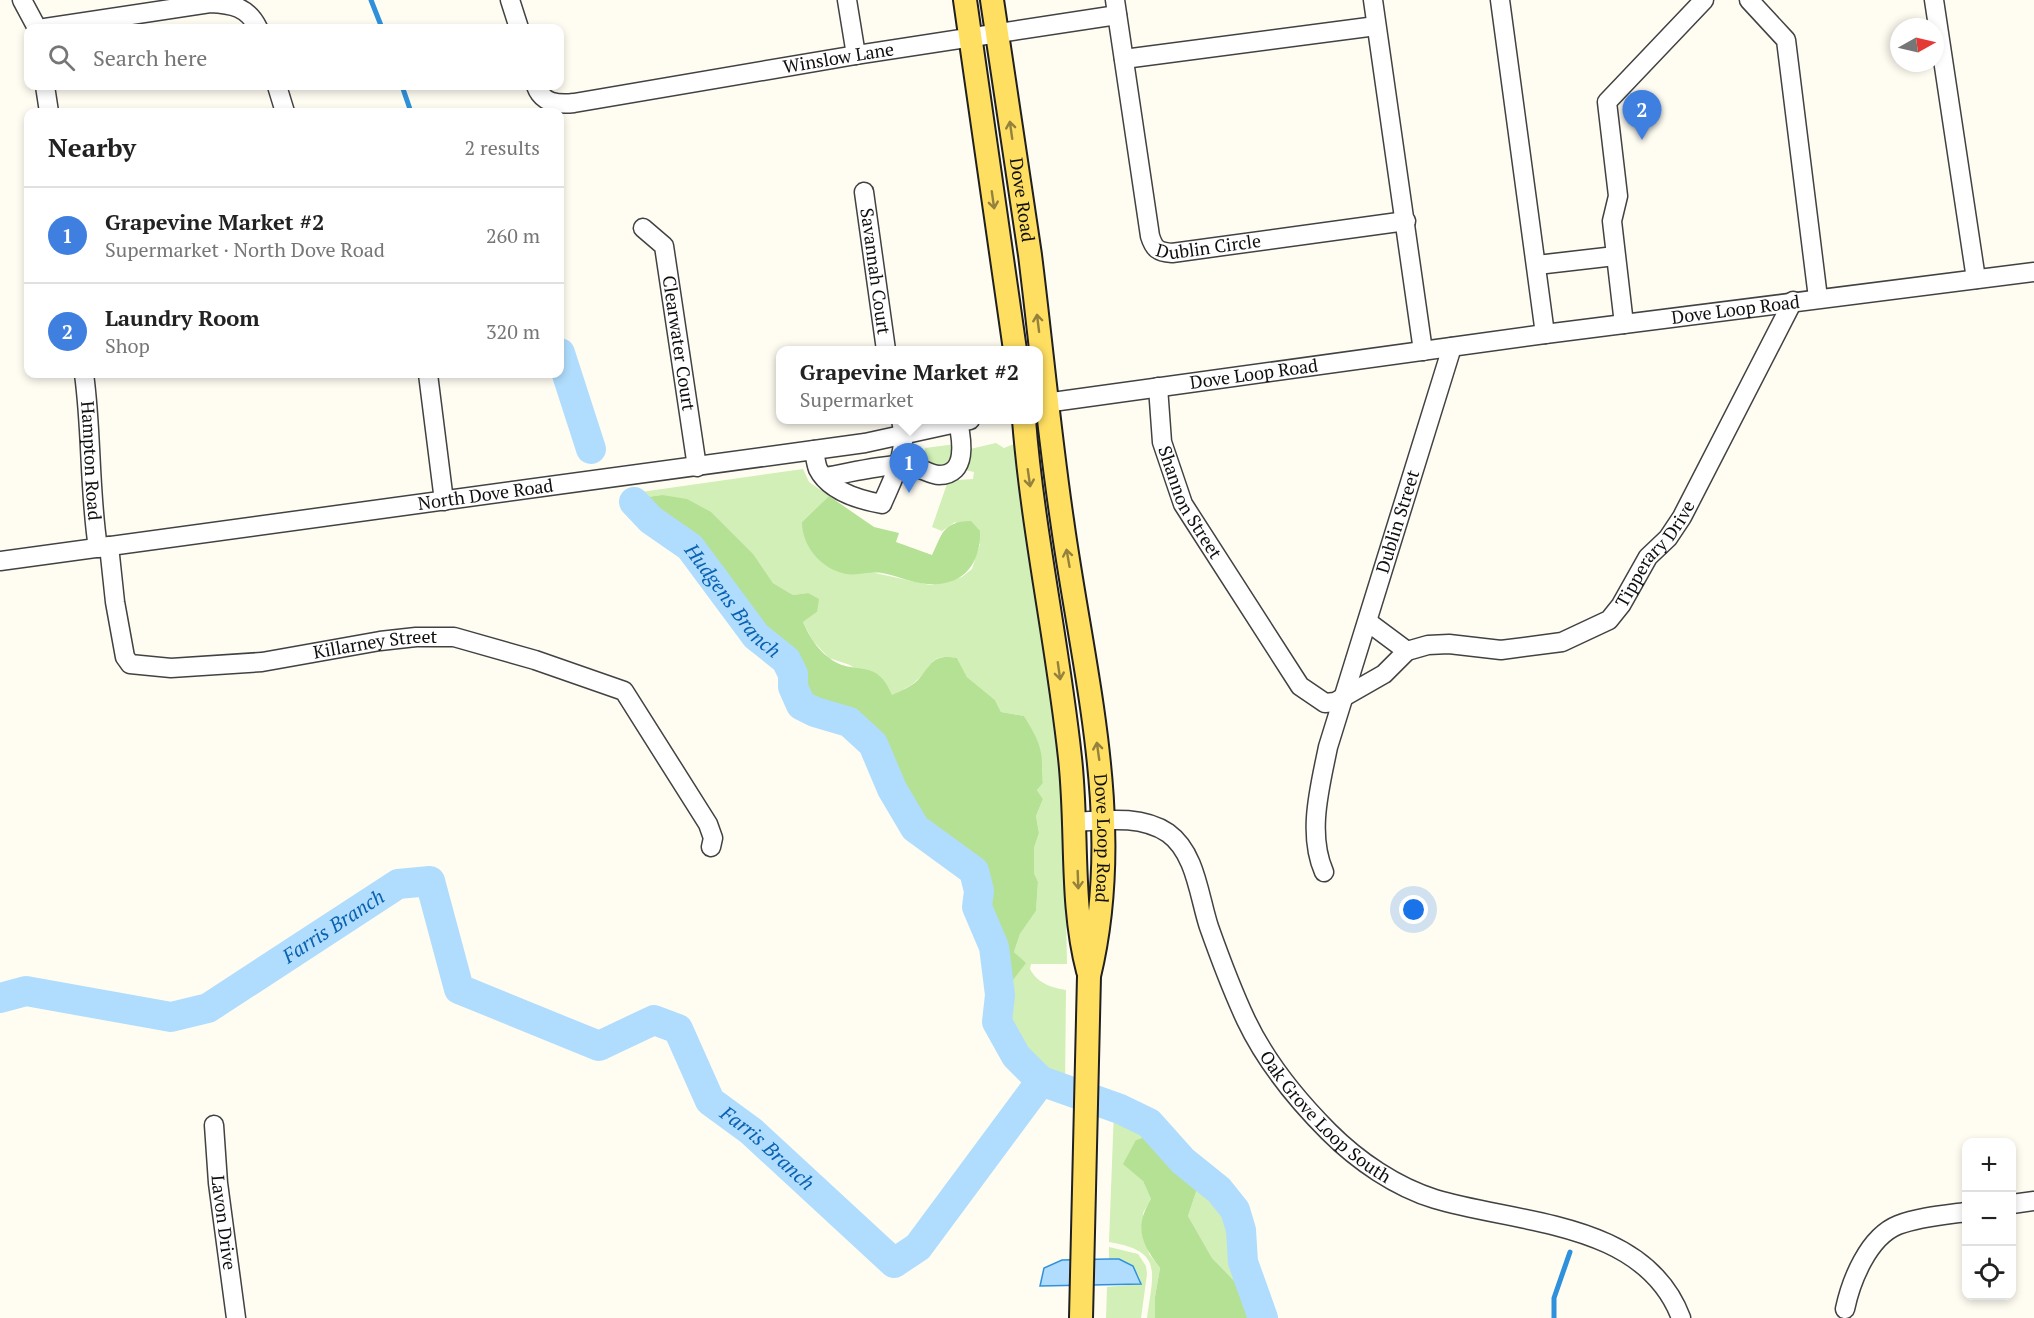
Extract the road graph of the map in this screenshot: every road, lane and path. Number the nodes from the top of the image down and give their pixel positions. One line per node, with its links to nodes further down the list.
1 (22, 0): 12 (street)
2 (510, 0): 15 (street)
3 (847, 0): 19 (street)
4 (966, 0): 18 (main road, Dove Road)
5 (992, 0): 17 (main road, Dove Road)
6 (1372, 0): 16 (street)
7 (1500, 0): 30 (street)
8 (1704, 0): 29 (street)
9 (1749, 0): 33 (street)
10 (1934, 0): 32 (street)
11 (1116, 8): 17 (street, Winslow Lane); 20 (street, Dublin Circle)
12 (35, 24)
13 (71, 24): 14 (street)
14 (255, 24)
15 (518, 24)
16 (1376, 26): 20 (street); 27 (street)
17 (997, 33): 18 (street, Winslow Lane); 39 (main road, Dove Road, one-way to 17)
18 (971, 38): 19 (street, Winslow Lane); 38 (main road, Dove Road, one-way to 38)
19 (856, 55): 23 (street, Winslow Lane)
20 (1124, 59): 27 (street, Dublin Circle)
21 (45, 90): 24 (street)
22 (278, 90): 25 (street)
23 (537, 90)
24 (48, 108)
25 (284, 108)
26 (864, 192): 37 (street, Savannah Court)
27 (1406, 221): 41 (street)
28 (644, 228): 52 (street, Clearwater Court)
29 (1615, 256): 30 (street); 35 (street)
30 (1537, 265): 36 (street)
31 (2034, 272): 32 (street, Dove Loop Road)
32 (1976, 279): 33 (street, Dove Loop Road)
33 (1818, 298): 34 (street, Dove Loop Road)
34 (1793, 301): 35 (street, Dove Loop Road); 58 (street, Tipperary Drive)
35 (1624, 324): 36 (street, Dove Loop Road)
36 (1545, 334): 40 (street, Dove Loop Road)
37 (885, 346)
38 (1014, 346)
39 (1036, 346)
40 (1452, 347): 41 (street, Dove Loop Road); 57 (street, Dublin Street)
41 (1423, 351): 44 (street, Dove Loop Road)
42 (85, 378): 55 (street, Hampton Road)
43 (429, 378): 54 (street)
44 (1158, 387): 45 (street, Dove Loop Road); 60 (street, Shannon Street)
45 (1043, 403): 61 (main road, Dove Loop Road, one-way to 45)
46 (934, 424): 49 (street, North Dove Road)
47 (964, 424): 51 (street)
48 (1024, 424): 62 (main road, Dove Loop Road, one-way to 62)
49 (903, 427): 50 (street, North Dove Road); 51 (street)
50 (814, 450): 52 (street, North Dove Road); 53 (street)
51 (899, 465): 53 (street); 53 (street)
52 (697, 467): 54 (street, North Dove Road)
53 (825, 477)
54 (444, 501): 55 (street, North Dove Road)
55 (103, 547): 56 (street, North Dove Road); 59 (street, Hampton Road)
56 (0, 561)
57 (1368, 622): 58 (street); 60 (street, Dublin Street)
58 (1407, 651): 60 (street)
59 (139, 667): 63 (street, Killarney Street)
60 (1344, 698): 64 (street, Dublin Street)
61 (1105, 820): 62 (street, Oak Grove Loop South); 65 (main road, Dove Loop Road); 73 (street, Oak Grove Loop South)
62 (1076, 822): 65 (main road, Dove Loop Road, one-way to 65)
63 (711, 847)
64 (1324, 872)
65 (1089, 976): 70 (main road, Dove Loop Road)
66 (214, 1125): 72 (street, Lavon Drive)
67 (2034, 1201): 68 (street)
68 (2016, 1203)
69 (1962, 1213): 71 (street)
70 (1081, 1308)
71 (1845, 1309)
72 (236, 1318)
73 (1681, 1318)

